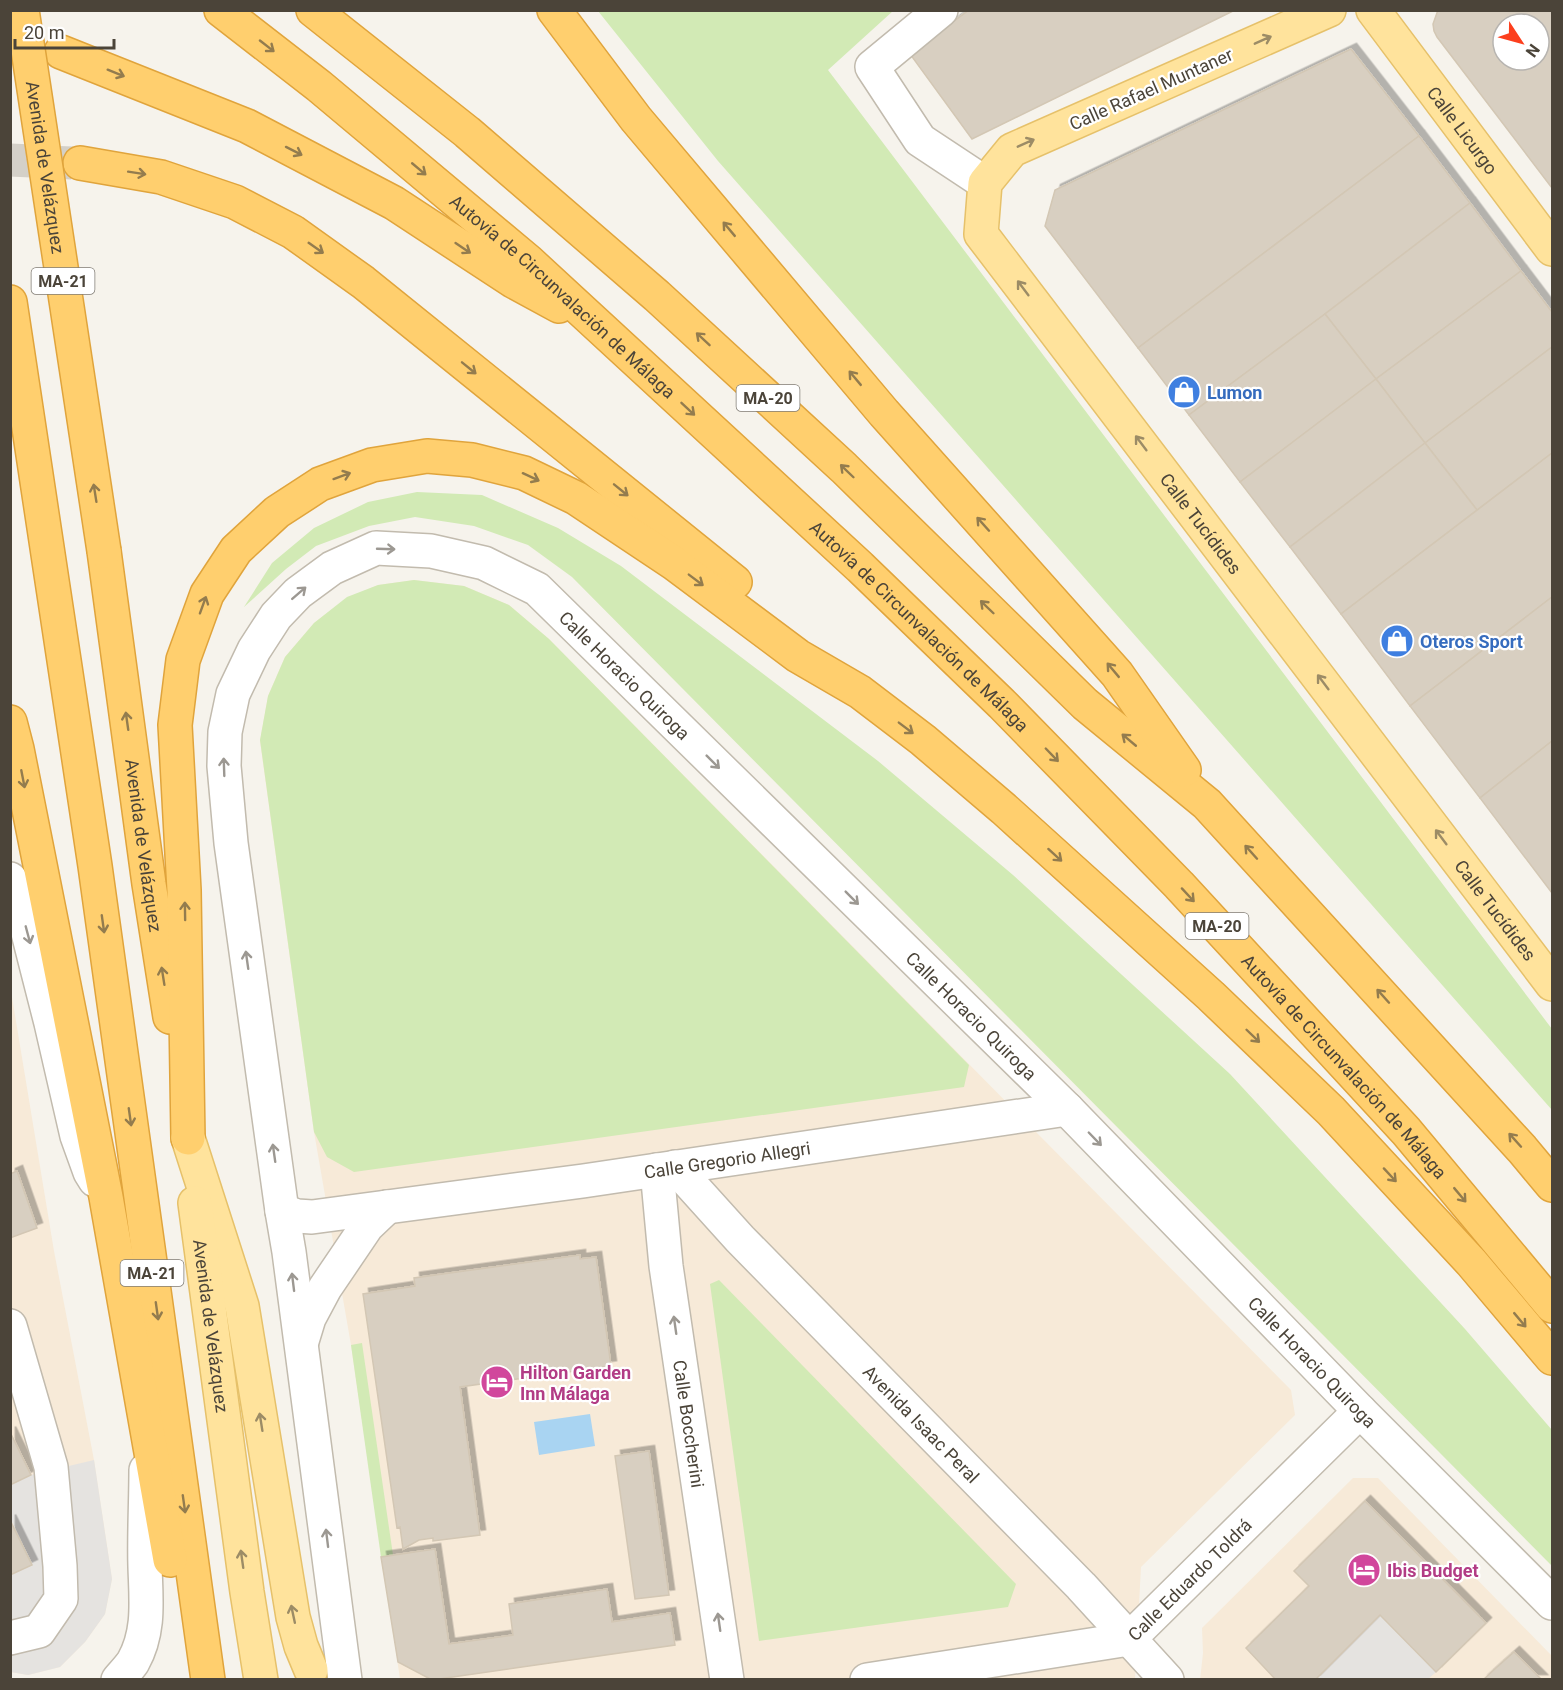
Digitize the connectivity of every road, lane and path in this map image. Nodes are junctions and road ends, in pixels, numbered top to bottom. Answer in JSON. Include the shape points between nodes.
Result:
{"nodes":[{"id":1,"x":22,"y":10,"type":"edge"},
{"id":2,"x":221,"y":10,"type":"edge"},
{"id":3,"x":313,"y":10,"type":"edge"},
{"id":4,"x":554,"y":10,"type":"edge"},
{"id":5,"x":941,"y":10,"type":"edge"},
{"id":6,"x":1329,"y":10,"type":"edge"},
{"id":7,"x":1373,"y":10,"type":"edge"},
{"id":8,"x":61,"y":52,"type":"dead end"},
{"id":9,"x":80,"y":163,"type":"tunnel mouth"},
{"id":10,"x":985,"y":183,"type":"junction"},
{"id":11,"x":1552,"y":249,"type":"edge"},
{"id":12,"x":10,"y":302,"type":"edge"},
{"id":13,"x":598,"y":327,"type":"junction"},
{"id":14,"x":860,"y":692,"type":"junction"},
{"id":15,"x":10,"y":722,"type":"edge"},
{"id":16,"x":1207,"y":804,"type":"junction"},
{"id":17,"x":10,"y":879,"type":"edge"},
{"id":18,"x":1552,"y":984,"type":"edge"},
{"id":19,"x":1067,"y":1109,"type":"junction"},
{"id":20,"x":188,"y":1138,"type":"junction"},
{"id":21,"x":666,"y":1169,"type":"junction"},
{"id":22,"x":1552,"y":1185,"type":"edge"},
{"id":23,"x":106,"y":1197,"type":"junction"},
{"id":24,"x":387,"y":1207,"type":"junction"},
{"id":25,"x":282,"y":1211,"type":"junction"},
{"id":26,"x":1552,"y":1306,"type":"edge"},
{"id":27,"x":10,"y":1326,"type":"edge"},
{"id":28,"x":301,"y":1343,"type":"junction"},
{"id":29,"x":1552,"y":1358,"type":"edge"},
{"id":30,"x":1360,"y":1411,"type":"junction"},
{"id":31,"x":146,"y":1426,"type":"junction"},
{"id":32,"x":247,"y":1592,"type":"junction"},
{"id":33,"x":1552,"y":1603,"type":"edge"},
{"id":34,"x":10,"y":1638,"type":"edge"},
{"id":35,"x":1129,"y":1639,"type":"junction"},
{"id":36,"x":316,"y":1675,"type":"edge"},
{"id":37,"x":118,"y":1680,"type":"edge"},
{"id":38,"x":198,"y":1680,"type":"edge"},
{"id":39,"x":208,"y":1680,"type":"edge"},
{"id":40,"x":261,"y":1680,"type":"edge"},
{"id":41,"x":345,"y":1680,"type":"edge"},
{"id":42,"x":727,"y":1680,"type":"edge"},
{"id":43,"x":867,"y":1680,"type":"edge"},
{"id":44,"x":1167,"y":1680,"type":"edge"}],
"edges":[{"from":20,"to":1,"type":"highway","name":"Avenida de Velázquez","number":"MA-21","one_way":true,"bridge":true},
{"from":2,"to":13,"type":"highway","name":"Autovía de Circunvalación de Málaga","number":"MA-20","one_way":true,"via":[[319,86],[519,253]]},
{"from":16,"to":3,"type":"highway","number":"MA-20","one_way":true,"via":[[1085,704],[844,468],[657,296],[467,132]]},
{"from":16,"to":4,"type":"highway","one_way":true,"via":[[1117,674],[884,413],[636,119]]},
{"from":5,"to":10,"type":"street","via":[[872,67],[920,140]]},
{"from":10,"to":6,"type":"main road","name":"Calle Rafael Muntaner","one_way":true,"via":[[1012,150]]},
{"from":7,"to":11,"type":"main road","name":"Calle Licurgo"},
{"from":8,"to":13,"type":"highway","one_way":true,"via":[[247,126],[394,203],[513,281]]},
{"from":9,"to":14,"type":"highway","one_way":true,"via":[[161,177],[235,202],[293,232],[363,282],[812,643]]},
{"from":18,"to":10,"type":"main road","name":"Calle Tucídides","one_way":true,"via":[[981,234]]},
{"from":12,"to":39,"type":"highway","number":"MA-21","one_way":true,"via":[[95,866]]},
{"from":13,"to":26,"type":"highway","name":"Autovía de Circunvalación de Málaga","number":"MA-20","one_way":true,"via":[[860,567],[1002,704],[1179,885],[1406,1131]]},
{"from":20,"to":14,"type":"highway","one_way":true,"via":[[184,890],[175,725],[183,660],[207,594],[236,550],[277,512],[320,484],[372,465],[427,456],[472,460],[524,473],[576,498],[675,564],[798,656]]},
{"from":14,"to":29,"type":"highway","one_way":true,"via":[[1004,809],[1322,1102],[1471,1262]]},
{"from":15,"to":23,"type":"highway","one_way":true},
{"from":22,"to":16,"type":"highway","number":"MA-20","one_way":true},
{"from":17,"to":23,"type":"street","one_way":true,"via":[[27,928],[76,1136],[90,1172]]},
{"from":19,"to":21,"type":"street","name":"Calle Gregorio Allegri"},
{"from":25,"to":19,"type":"street","name":"Calle Horacio Quiroga","one_way":true,"via":[[231,843],[225,732],[233,694],[276,616],[298,593],[332,568],[376,548],[431,551],[484,562],[537,589]]},
{"from":19,"to":30,"type":"street","name":"Calle Horacio Quiroga","one_way":true},
{"from":32,"to":20,"type":"main road","name":"Avenida de Velázquez","one_way":true},
{"from":36,"to":20,"type":"main road","one_way":true,"via":[[301,1646],[293,1617],[242,1306]]},
{"from":21,"to":24,"type":"street","name":"Calle Gregorio Allegri"},
{"from":21,"to":35,"type":"street","name":"Avenida Isaac Peral","via":[[740,1239]]},
{"from":42,"to":21,"type":"street","name":"Calle Boccherini","one_way":true,"via":[[666,1266]]},
{"from":23,"to":31,"type":"highway"},
{"from":24,"to":25,"type":"street","name":"Calle Gregorio Allegri","via":[[312,1217]]},
{"from":24,"to":28,"type":"street","via":[[367,1226],[325,1288]]},
{"from":28,"to":25,"type":"street","one_way":true},
{"from":27,"to":34,"type":"street","via":[[51,1467],[61,1599],[39,1631]]},
{"from":41,"to":28,"type":"street","one_way":true},
{"from":30,"to":33,"type":"street","name":"Calle Horacio Quiroga"},
{"from":30,"to":35,"type":"street","name":"Calle Eduardo Toldrá"},
{"from":31,"to":37,"type":"street","via":[[146,1624],[132,1662]]},
{"from":31,"to":38,"type":"highway","via":[[178,1605]]},
{"from":32,"to":36,"type":"main road","via":[[268,1627]]},
{"from":32,"to":40,"type":"main road","name":"Avenida de Velázquez"},
{"from":35,"to":43,"type":"street","name":"Calle Eduardo Toldrá"},
{"from":35,"to":44,"type":"street","name":"Avenida Isaac Peral"}]}
